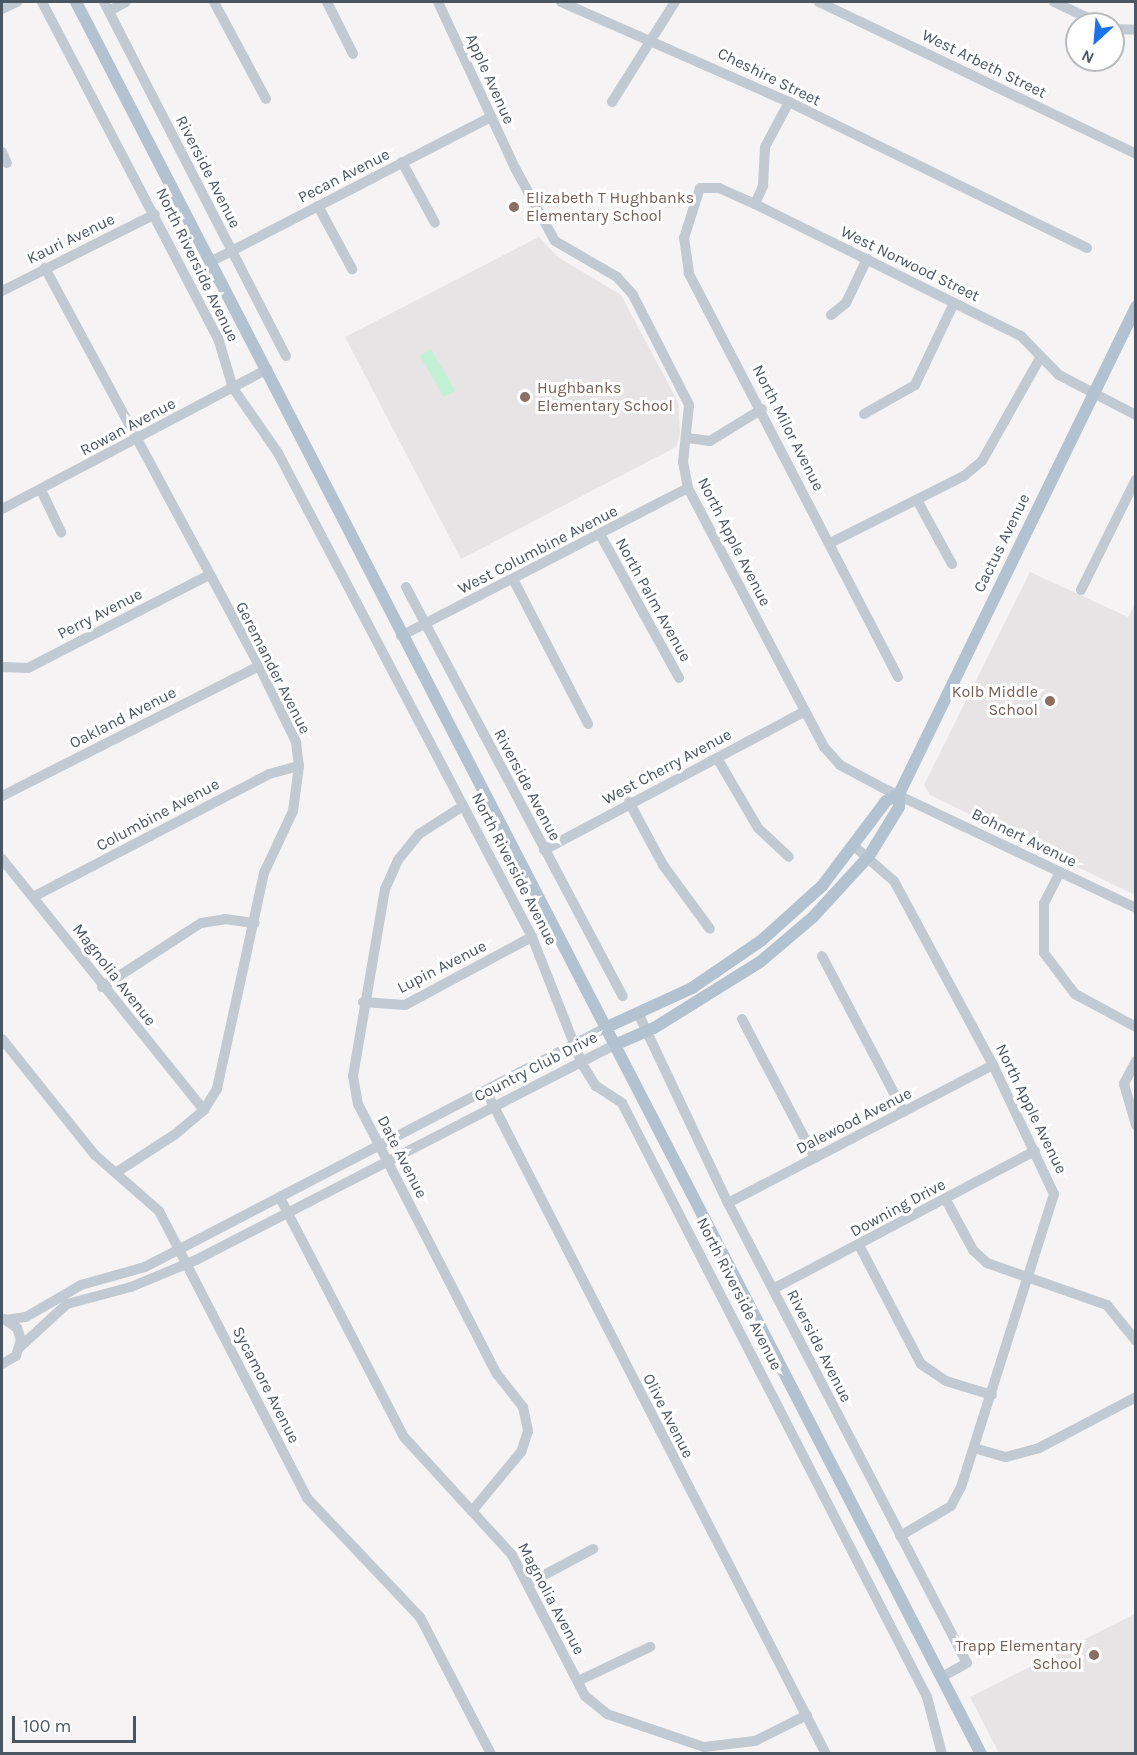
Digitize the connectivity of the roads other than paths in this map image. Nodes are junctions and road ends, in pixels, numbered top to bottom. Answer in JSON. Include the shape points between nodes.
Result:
{"nodes":[{"id":1,"x":17,"y":2,"type":"edge"},
{"id":2,"x":42,"y":2,"type":"edge"},
{"id":3,"x":76,"y":2,"type":"edge"},
{"id":4,"x":126,"y":2,"type":"edge"},
{"id":5,"x":214,"y":2,"type":"edge"},
{"id":6,"x":327,"y":2,"type":"edge"},
{"id":7,"x":438,"y":2,"type":"edge"},
{"id":8,"x":561,"y":2,"type":"edge"},
{"id":9,"x":675,"y":2,"type":"edge"},
{"id":10,"x":819,"y":2,"type":"edge"},
{"id":11,"x":1054,"y":2,"type":"edge"},
{"id":12,"x":106,"y":6,"type":"edge"},
{"id":13,"x":2,"y":9,"type":"edge"},
{"id":14,"x":1075,"y":12,"type":"edge"},
{"id":15,"x":649,"y":37,"type":"junction"},
{"id":16,"x":353,"y":54,"type":"dead end"},
{"id":17,"x":266,"y":99,"type":"dead end"},
{"id":18,"x":612,"y":102,"type":"dead end"},
{"id":19,"x":789,"y":102,"type":"junction"},
{"id":20,"x":491,"y":117,"type":"junction"},
{"id":21,"x":2,"y":152,"type":"edge"},
{"id":22,"x":1136,"y":154,"type":"edge"},
{"id":23,"x":402,"y":162,"type":"junction"},
{"id":24,"x":7,"y":163,"type":"dead end"},
{"id":25,"x":515,"y":168,"type":"joint"},
{"id":26,"x":700,"y":188,"type":"joint"},
{"id":27,"x":755,"y":204,"type":"junction"},
{"id":28,"x":318,"y":206,"type":"junction"},
{"id":29,"x":155,"y":214,"type":"junction"},
{"id":30,"x":435,"y":223,"type":"dead end"},
{"id":31,"x":1087,"y":248,"type":"dead end"},
{"id":32,"x":232,"y":251,"type":"junction"},
{"id":33,"x":867,"y":259,"type":"junction"},
{"id":34,"x":210,"y":262,"type":"junction"},
{"id":35,"x":45,"y":268,"type":"junction"},
{"id":36,"x":352,"y":269,"type":"dead end"},
{"id":37,"x":2,"y":291,"type":"edge"},
{"id":38,"x":954,"y":303,"type":"junction"},
{"id":39,"x":1136,"y":307,"type":"edge"},
{"id":40,"x":831,"y":315,"type":"dead end"},
{"id":41,"x":286,"y":356,"type":"dead end"},
{"id":42,"x":1039,"y":360,"type":"junction"},
{"id":43,"x":267,"y":369,"type":"junction"},
{"id":44,"x":233,"y":388,"type":"junction"},
{"id":45,"x":1093,"y":394,"type":"junction"},
{"id":46,"x":762,"y":409,"type":"junction"},
{"id":47,"x":864,"y":414,"type":"dead end"},
{"id":48,"x":1136,"y":415,"type":"edge"},
{"id":49,"x":688,"y":438,"type":"junction"},
{"id":50,"x":133,"y":440,"type":"junction"},
{"id":51,"x":1136,"y":479,"type":"edge"},
{"id":52,"x":688,"y":488,"type":"junction"},
{"id":53,"x":41,"y":490,"type":"junction"},
{"id":54,"x":918,"y":500,"type":"junction"},
{"id":55,"x":2,"y":510,"type":"edge"},
{"id":56,"x":61,"y":532,"type":"dead end"},
{"id":57,"x":601,"y":536,"type":"junction"},
{"id":58,"x":830,"y":543,"type":"junction"},
{"id":59,"x":952,"y":564,"type":"dead end"},
{"id":60,"x":209,"y":575,"type":"junction"},
{"id":61,"x":513,"y":581,"type":"junction"},
{"id":62,"x":406,"y":587,"type":"dead end"},
{"id":63,"x":1081,"y":590,"type":"dead end"},
{"id":64,"x":426,"y":624,"type":"junction"},
{"id":65,"x":401,"y":636,"type":"junction"},
{"id":66,"x":259,"y":666,"type":"junction"},
{"id":67,"x":2,"y":667,"type":"edge"},
{"id":68,"x":897,"y":677,"type":"dead end"},
{"id":69,"x":679,"y":678,"type":"dead end"},
{"id":70,"x":805,"y":711,"type":"junction"},
{"id":71,"x":588,"y":724,"type":"dead end"},
{"id":72,"x":717,"y":758,"type":"junction"},
{"id":73,"x":299,"y":766,"type":"junction"},
{"id":74,"x":899,"y":794,"type":"junction"},
{"id":75,"x":2,"y":796,"type":"edge"},
{"id":76,"x":629,"y":802,"type":"junction"},
{"id":77,"x":463,"y":806,"type":"junction"},
{"id":78,"x":855,"y":847,"type":"junction"},
{"id":79,"x":544,"y":850,"type":"junction"},
{"id":80,"x":869,"y":856,"type":"junction"},
{"id":81,"x":789,"y":857,"type":"dead end"},
{"id":82,"x":2,"y":859,"type":"edge"},
{"id":83,"x":1060,"y":872,"type":"junction"},
{"id":84,"x":33,"y":897,"type":"junction"},
{"id":85,"x":1136,"y":908,"type":"edge"},
{"id":86,"x":255,"y":923,"type":"junction"},
{"id":87,"x":710,"y":929,"type":"dead end"},
{"id":88,"x":532,"y":937,"type":"junction"},
{"id":89,"x":822,"y":956,"type":"dead end"},
{"id":90,"x":102,"y":987,"type":"junction"},
{"id":91,"x":623,"y":996,"type":"dead end"},
{"id":92,"x":363,"y":1002,"type":"junction"},
{"id":93,"x":644,"y":1013,"type":"junction"},
{"id":94,"x":742,"y":1019,"type":"dead end"},
{"id":95,"x":607,"y":1027,"type":"junction"},
{"id":96,"x":1136,"y":1027,"type":"edge"},
{"id":97,"x":647,"y":1032,"type":"junction"},
{"id":98,"x":2,"y":1039,"type":"edge"},
{"id":99,"x":573,"y":1044,"type":"junction"},
{"id":100,"x":617,"y":1044,"type":"junction"},
{"id":101,"x":1136,"y":1060,"type":"edge"},
{"id":102,"x":582,"y":1064,"type":"junction"},
{"id":103,"x":993,"y":1065,"type":"junction"},
{"id":104,"x":486,"y":1091,"type":"junction"},
{"id":105,"x":495,"y":1107,"type":"junction"},
{"id":106,"x":204,"y":1110,"type":"junction"},
{"id":107,"x":904,"y":1112,"type":"junction"},
{"id":108,"x":1136,"y":1125,"type":"edge"},
{"id":109,"x":380,"y":1146,"type":"junction"},
{"id":110,"x":1035,"y":1151,"type":"junction"},
{"id":111,"x":815,"y":1158,"type":"junction"},
{"id":112,"x":389,"y":1163,"type":"junction"},
{"id":113,"x":117,"y":1172,"type":"junction"},
{"id":114,"x":280,"y":1198,"type":"junction"},
{"id":115,"x":946,"y":1200,"type":"junction"},
{"id":116,"x":728,"y":1203,"type":"junction"},
{"id":117,"x":288,"y":1213,"type":"junction"},
{"id":118,"x":859,"y":1245,"type":"junction"},
{"id":119,"x":180,"y":1248,"type":"junction"},
{"id":120,"x":187,"y":1262,"type":"junction"},
{"id":121,"x":1028,"y":1279,"type":"junction"},
{"id":122,"x":773,"y":1289,"type":"junction"},
{"id":123,"x":4,"y":1319,"type":"edge"},
{"id":124,"x":1136,"y":1341,"type":"edge"},
{"id":125,"x":20,"y":1347,"type":"junction"},
{"id":126,"x":2,"y":1364,"type":"edge"},
{"id":127,"x":992,"y":1395,"type":"junction"},
{"id":128,"x":1136,"y":1397,"type":"edge"},
{"id":129,"x":974,"y":1448,"type":"junction"},
{"id":130,"x":472,"y":1511,"type":"junction"},
{"id":131,"x":900,"y":1536,"type":"junction"},
{"id":132,"x":593,"y":1550,"type":"dead end"},
{"id":133,"x":527,"y":1584,"type":"junction"},
{"id":134,"x":650,"y":1647,"type":"dead end"},
{"id":135,"x":942,"y":1677,"type":"junction"},
{"id":136,"x":578,"y":1681,"type":"junction"},
{"id":137,"x":807,"y":1715,"type":"junction"},
{"id":138,"x":978,"y":1753,"type":"edge"},
{"id":139,"x":491,"y":1754,"type":"edge"},
{"id":140,"x":826,"y":1754,"type":"edge"},
{"id":141,"x":942,"y":1754,"type":"edge"}],
"edges":[{"from":1,"to":13,"type":"street"},
{"from":2,"to":29,"type":"street","name":"North Riverside Avenue"},
{"from":3,"to":34,"type":"main road","name":"North Riverside Avenue"},
{"from":4,"to":12,"type":"street"},
{"from":5,"to":17,"type":"street"},
{"from":6,"to":16,"type":"street"},
{"from":7,"to":20,"type":"street","name":"Apple Avenue"},
{"from":8,"to":15,"type":"street","name":"Cheshire Street"},
{"from":9,"to":15,"type":"street"},
{"from":10,"to":22,"type":"street","name":"West Arbeth Street"},
{"from":11,"to":14,"type":"street"},
{"from":12,"to":32,"type":"street","name":"Riverside Avenue"},
{"from":15,"to":18,"type":"street"},
{"from":15,"to":19,"type":"street","name":"Cheshire Street"},
{"from":19,"to":27,"type":"street","via":[[765,147],[763,186]]},
{"from":19,"to":31,"type":"street","name":"Cheshire Street"},
{"from":20,"to":23,"type":"street","name":"Pecan Avenue"},
{"from":20,"to":25,"type":"street","name":"Apple Avenue"},
{"from":21,"to":24,"type":"street"},
{"from":23,"to":28,"type":"street","name":"Pecan Avenue"},
{"from":23,"to":30,"type":"street"},
{"from":25,"to":49,"type":"street","name":"North Apple Avenue","via":[[555,242],[617,277],[633,295],[689,405]]},
{"from":26,"to":27,"type":"street","name":"West Norwood Street","via":[[719,188]]},
{"from":26,"to":46,"type":"street","name":"North Milor Avenue","via":[[684,237],[689,273]]},
{"from":27,"to":33,"type":"street","name":"West Norwood Street"},
{"from":28,"to":32,"type":"street","name":"Pecan Avenue"},
{"from":28,"to":36,"type":"street"},
{"from":29,"to":35,"type":"street","name":"Kauri Avenue"},
{"from":29,"to":44,"type":"street","name":"North Riverside Avenue","via":[[218,338]]},
{"from":32,"to":34,"type":"street","name":"Pecan Avenue"},
{"from":32,"to":41,"type":"street","name":"Riverside Avenue"},
{"from":33,"to":38,"type":"street","name":"West Norwood Street"},
{"from":33,"to":40,"type":"street","via":[[846,303]]},
{"from":34,"to":43,"type":"main road","name":"North Riverside Avenue"},
{"from":35,"to":37,"type":"street","name":"Kauri Avenue"},
{"from":35,"to":50,"type":"street","name":"Geremander Avenue"},
{"from":38,"to":42,"type":"street","name":"West Norwood Street","via":[[1021,336]]},
{"from":38,"to":47,"type":"street","via":[[915,385]]},
{"from":39,"to":45,"type":"main road","name":"Cactus Avenue"},
{"from":42,"to":45,"type":"street","name":"West Norwood Street"},
{"from":42,"to":54,"type":"street","via":[[982,461]]},
{"from":43,"to":44,"type":"street","name":"Rowan Avenue"},
{"from":43,"to":65,"type":"main road","name":"North Riverside Avenue"},
{"from":44,"to":50,"type":"street","name":"Rowan Avenue"},
{"from":44,"to":77,"type":"street","name":"North Riverside Avenue","via":[[278,453]]},
{"from":45,"to":48,"type":"street","name":"West Norwood Street"},
{"from":45,"to":74,"type":"main road","name":"Cactus Avenue"},
{"from":46,"to":49,"type":"street","via":[[710,441]]},
{"from":46,"to":58,"type":"street","name":"North Milor Avenue"},
{"from":49,"to":52,"type":"street","name":"North Apple Avenue","via":[[683,462]]},
{"from":50,"to":53,"type":"street","name":"Rowan Avenue"},
{"from":50,"to":60,"type":"street","name":"Geremander Avenue"},
{"from":51,"to":63,"type":"street"},
{"from":52,"to":57,"type":"street","name":"West Columbine Avenue"},
{"from":52,"to":70,"type":"street","name":"North Apple Avenue"},
{"from":53,"to":55,"type":"street","name":"Rowan Avenue"},
{"from":53,"to":56,"type":"street"},
{"from":54,"to":58,"type":"street"},
{"from":54,"to":59,"type":"street"},
{"from":57,"to":61,"type":"street","name":"West Columbine Avenue"},
{"from":57,"to":69,"type":"street","name":"North Palm Avenue"},
{"from":58,"to":68,"type":"street","name":"North Milor Avenue"},
{"from":60,"to":66,"type":"street","name":"Geremander Avenue"},
{"from":60,"to":67,"type":"street","name":"Perry Avenue","via":[[28,668]]},
{"from":61,"to":64,"type":"street","name":"West Columbine Avenue"},
{"from":61,"to":71,"type":"street"},
{"from":62,"to":64,"type":"street","name":"Riverside Avenue"},
{"from":64,"to":65,"type":"street","name":"West Columbine Avenue"},
{"from":64,"to":79,"type":"street","name":"Riverside Avenue"},
{"from":65,"to":95,"type":"main road","name":"North Riverside Avenue"},
{"from":66,"to":73,"type":"street","name":"Geremander Avenue","via":[[296,742]]},
{"from":66,"to":75,"type":"street","name":"Oakland Avenue"},
{"from":70,"to":72,"type":"street","name":"West Cherry Avenue"},
{"from":70,"to":74,"type":"street","name":"North Apple Avenue","via":[[840,765]]},
{"from":72,"to":76,"type":"street","name":"West Cherry Avenue"},
{"from":72,"to":81,"type":"street","via":[[758,828]]},
{"from":73,"to":84,"type":"street","name":"Columbine Avenue","via":[[269,774]]},
{"from":73,"to":86,"type":"street","name":"Geremander Avenue","via":[[293,811],[264,873]]},
{"from":74,"to":78,"type":"main road","name":"Country Club Drive","via":[[886,801]]},
{"from":74,"to":80,"type":"main road","name":"Country Club Drive","via":[[899,807]]},
{"from":74,"to":83,"type":"street","name":"Bohnert Avenue"},
{"from":76,"to":79,"type":"street","name":"West Cherry Avenue"},
{"from":76,"to":87,"type":"street","via":[[663,866]]},
{"from":77,"to":88,"type":"street","name":"North Riverside Avenue"},
{"from":77,"to":92,"type":"street","name":"Date Avenue","via":[[419,834],[398,860],[385,889]]},
{"from":78,"to":80,"type":"street","name":"North Apple Avenue"},
{"from":78,"to":93,"type":"main road","name":"Country Club Drive","via":[[762,940]]},
{"from":79,"to":91,"type":"street","name":"Riverside Avenue"},
{"from":80,"to":97,"type":"main road","name":"Country Club Drive","via":[[787,941],[731,983]]},
{"from":80,"to":103,"type":"street","name":"North Apple Avenue","via":[[894,881]]},
{"from":82,"to":84,"type":"street","name":"Magnolia Avenue"},
{"from":83,"to":85,"type":"street","name":"Bohnert Avenue"},
{"from":83,"to":96,"type":"street","via":[[1044,903],[1044,953],[1075,994]]},
{"from":84,"to":90,"type":"street","name":"Magnolia Avenue"},
{"from":86,"to":90,"type":"street","via":[[201,923]]},
{"from":86,"to":106,"type":"street","name":"Geremander Avenue","via":[[226,1062]]},
{"from":88,"to":92,"type":"street","name":"Lupin Avenue","via":[[405,1005]]},
{"from":88,"to":99,"type":"street","name":"North Riverside Avenue"},
{"from":89,"to":107,"type":"street"},
{"from":90,"to":106,"type":"street","name":"Magnolia Avenue"},
{"from":92,"to":109,"type":"street","name":"Date Avenue","via":[[353,1076],[358,1104]]},
{"from":93,"to":95,"type":"main road","name":"Country Club Drive"},
{"from":93,"to":97,"type":"street","name":"Riverside Avenue"},
{"from":94,"to":111,"type":"street"},
{"from":95,"to":99,"type":"street","name":"Country Club Drive"},
{"from":95,"to":100,"type":"main road","name":"North Riverside Avenue"},
{"from":97,"to":100,"type":"main road","name":"Country Club Drive"},
{"from":97,"to":116,"type":"street","name":"Riverside Avenue"},
{"from":98,"to":113,"type":"street","name":"Sycamore Avenue","via":[[83,1141]]},
{"from":99,"to":102,"type":"street","name":"North Riverside Avenue"},
{"from":99,"to":104,"type":"street","name":"Country Club Drive"},
{"from":100,"to":102,"type":"street","name":"Country Club Drive"},
{"from":100,"to":135,"type":"main road","name":"North Riverside Avenue"},
{"from":101,"to":108,"type":"street","via":[[1124,1084]]},
{"from":102,"to":105,"type":"street","name":"Country Club Drive"},
{"from":102,"to":141,"type":"street","name":"North Riverside Avenue","via":[[596,1086],[622,1103],[927,1697]]},
{"from":103,"to":107,"type":"street","name":"Dalewood Avenue"},
{"from":103,"to":110,"type":"street","name":"North Apple Avenue"},
{"from":104,"to":105,"type":"street","name":"Olive Avenue"},
{"from":104,"to":109,"type":"street","name":"Country Club Drive"},
{"from":105,"to":112,"type":"street","name":"Country Club Drive"},
{"from":105,"to":137,"type":"street","name":"Olive Avenue"},
{"from":106,"to":113,"type":"street","name":"Geremander Avenue"},
{"from":107,"to":111,"type":"street","name":"Dalewood Avenue"},
{"from":109,"to":112,"type":"street","name":"Date Avenue"},
{"from":109,"to":114,"type":"street","name":"Country Club Drive"},
{"from":110,"to":115,"type":"street","name":"Downing Drive"},
{"from":110,"to":121,"type":"street","name":"North Apple Avenue","via":[[1054,1194]]},
{"from":111,"to":116,"type":"street","name":"Dalewood Avenue"},
{"from":112,"to":117,"type":"street","name":"Country Club Drive"},
{"from":112,"to":130,"type":"street","name":"Date Avenue","via":[[497,1374],[523,1407],[528,1431],[521,1452]]},
{"from":113,"to":119,"type":"street","name":"Sycamore Avenue","via":[[149,1199]]},
{"from":114,"to":117,"type":"street","name":"Magnolia Avenue"},
{"from":114,"to":119,"type":"street","name":"Country Club Drive"},
{"from":115,"to":118,"type":"street","name":"Downing Drive"},
{"from":115,"to":121,"type":"street","via":[[973,1250],[987,1263]]},
{"from":116,"to":122,"type":"street","name":"Riverside Avenue"},
{"from":117,"to":120,"type":"street","name":"Country Club Drive"},
{"from":117,"to":130,"type":"street","name":"Magnolia Avenue","via":[[404,1437],[421,1462]]},
{"from":118,"to":122,"type":"street","name":"Downing Drive"},
{"from":118,"to":127,"type":"street","via":[[921,1364],[945,1381]]},
{"from":119,"to":120,"type":"street","name":"Sycamore Avenue"},
{"from":119,"to":123,"type":"street","name":"Country Club Drive","via":[[129,1274],[68,1291],[26,1317]]},
{"from":120,"to":125,"type":"street","name":"Country Club Drive","via":[[131,1287],[67,1304]]},
{"from":120,"to":139,"type":"street","name":"Sycamore Avenue","via":[[307,1498],[420,1617]]},
{"from":121,"to":124,"type":"street","via":[[1107,1305]]},
{"from":121,"to":127,"type":"street","name":"North Apple Avenue"},
{"from":122,"to":131,"type":"street","name":"Riverside Avenue"},
{"from":123,"to":125,"type":"street","via":[[19,1331]]},
{"from":125,"to":126,"type":"street","name":"Country Club Drive"},
{"from":127,"to":129,"type":"street","name":"North Apple Avenue"},
{"from":128,"to":129,"type":"street","via":[[1039,1448],[1006,1457]]},
{"from":129,"to":131,"type":"street","name":"North Apple Avenue","via":[[951,1506]]},
{"from":130,"to":133,"type":"street","name":"Magnolia Avenue","via":[[497,1534]]},
{"from":131,"to":135,"type":"street","name":"Riverside Avenue","via":[[967,1663]]},
{"from":132,"to":133,"type":"street"},
{"from":133,"to":136,"type":"street","name":"Magnolia Avenue"},
{"from":134,"to":136,"type":"street"},
{"from":135,"to":138,"type":"main road","name":"North Riverside Avenue"},
{"from":136,"to":137,"type":"street","name":"Magnolia Avenue","via":[[585,1696],[607,1714],[704,1747],[755,1741]]},
{"from":137,"to":140,"type":"street","name":"Olive Avenue"}]}
